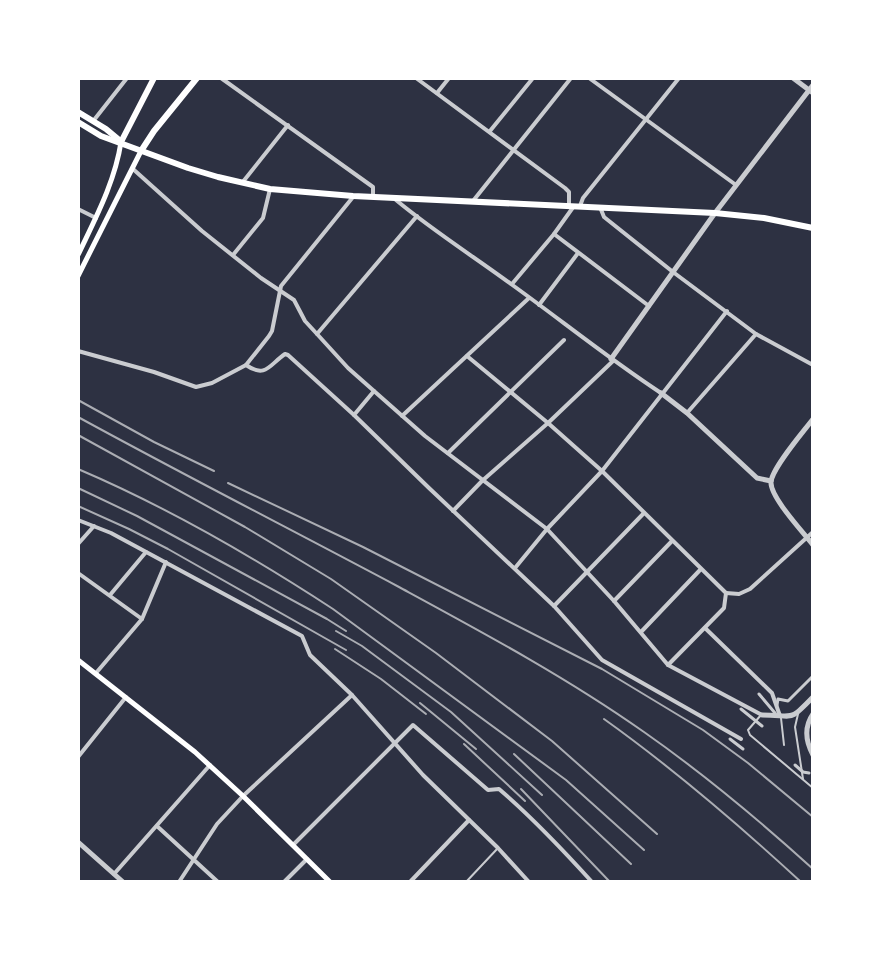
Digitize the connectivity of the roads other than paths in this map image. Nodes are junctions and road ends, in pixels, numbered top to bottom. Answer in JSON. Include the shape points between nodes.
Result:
{"nodes":[{"id":1,"x":127,"y":78,"type":"edge"},
{"id":2,"x":154,"y":78,"type":"edge"},
{"id":3,"x":197,"y":78,"type":"edge"},
{"id":4,"x":221,"y":78,"type":"edge"},
{"id":5,"x":416,"y":78,"type":"edge"},
{"id":6,"x":449,"y":78,"type":"edge"},
{"id":7,"x":533,"y":78,"type":"edge"},
{"id":8,"x":571,"y":78,"type":"edge"},
{"id":9,"x":589,"y":78,"type":"edge"},
{"id":10,"x":679,"y":78,"type":"edge"},
{"id":11,"x":793,"y":78,"type":"edge"},
{"id":12,"x":812,"y":90,"type":"edge"},
{"id":13,"x":437,"y":93,"type":"junction"},
{"id":14,"x":78,"y":112,"type":"edge"},
{"id":15,"x":647,"y":119,"type":"junction"},
{"id":16,"x":93,"y":121,"type":"junction"},
{"id":17,"x":78,"y":122,"type":"edge"},
{"id":18,"x":288,"y":125,"type":"junction"},
{"id":19,"x":490,"y":131,"type":"junction"},
{"id":20,"x":121,"y":142,"type":"junction"},
{"id":21,"x":515,"y":149,"type":"junction"},
{"id":22,"x":141,"y":151,"type":"junction"},
{"id":23,"x":132,"y":169,"type":"junction"},
{"id":24,"x":242,"y":183,"type":"junction"},
{"id":25,"x":736,"y":185,"type":"junction"},
{"id":26,"x":270,"y":189,"type":"junction"},
{"id":27,"x":353,"y":196,"type":"junction"},
{"id":28,"x":373,"y":197,"type":"junction"},
{"id":29,"x":394,"y":198,"type":"junction"},
{"id":30,"x":473,"y":202,"type":"junction"},
{"id":31,"x":574,"y":206,"type":"junction"},
{"id":32,"x":600,"y":207,"type":"junction"},
{"id":33,"x":78,"y":209,"type":"edge"},
{"id":34,"x":715,"y":213,"type":"junction"},
{"id":35,"x":417,"y":216,"type":"junction"},
{"id":36,"x":96,"y":218,"type":"junction"},
{"id":37,"x":813,"y":228,"type":"edge"},
{"id":38,"x":554,"y":234,"type":"junction"},
{"id":39,"x":578,"y":253,"type":"junction"},
{"id":40,"x":78,"y":255,"type":"edge"},
{"id":41,"x":233,"y":255,"type":"junction"},
{"id":42,"x":673,"y":272,"type":"junction"},
{"id":43,"x":78,"y":276,"type":"edge"},
{"id":44,"x":512,"y":284,"type":"junction"},
{"id":45,"x":281,"y":291,"type":"junction"},
{"id":46,"x":529,"y":298,"type":"junction"},
{"id":47,"x":539,"y":305,"type":"junction"},
{"id":48,"x":649,"y":306,"type":"junction"},
{"id":49,"x":727,"y":311,"type":"junction"},
{"id":50,"x":317,"y":334,"type":"junction"},
{"id":51,"x":756,"y":334,"type":"junction"},
{"id":52,"x":564,"y":340,"type":"dead end"},
{"id":53,"x":78,"y":351,"type":"edge"},
{"id":54,"x":467,"y":356,"type":"junction"},
{"id":55,"x":612,"y":360,"type":"junction"},
{"id":56,"x":246,"y":365,"type":"junction"},
{"id":57,"x":813,"y":365,"type":"edge"},
{"id":58,"x":374,"y":391,"type":"junction"},
{"id":59,"x":510,"y":392,"type":"junction"},
{"id":60,"x":661,"y":393,"type":"junction"},
{"id":61,"x":687,"y":413,"type":"junction"},
{"id":62,"x":354,"y":415,"type":"junction"},
{"id":63,"x":402,"y":416,"type":"junction"},
{"id":64,"x":813,"y":419,"type":"edge"},
{"id":65,"x":548,"y":423,"type":"junction"},
{"id":66,"x":448,"y":453,"type":"junction"},
{"id":67,"x":602,"y":471,"type":"junction"},
{"id":68,"x":482,"y":481,"type":"junction"},
{"id":69,"x":771,"y":481,"type":"junction"},
{"id":70,"x":453,"y":511,"type":"junction"},
{"id":71,"x":644,"y":513,"type":"junction"},
{"id":72,"x":78,"y":520,"type":"edge"},
{"id":73,"x":94,"y":526,"type":"junction"},
{"id":74,"x":547,"y":529,"type":"junction"},
{"id":75,"x":813,"y":532,"type":"edge"},
{"id":76,"x":807,"y":538,"type":"junction"},
{"id":77,"x":672,"y":541,"type":"junction"},
{"id":78,"x":78,"y":544,"type":"edge"},
{"id":79,"x":813,"y":545,"type":"edge"},
{"id":80,"x":146,"y":552,"type":"junction"},
{"id":81,"x":166,"y":562,"type":"junction"},
{"id":82,"x":515,"y":568,"type":"junction"},
{"id":83,"x":701,"y":570,"type":"junction"},
{"id":84,"x":78,"y":573,"type":"edge"},
{"id":85,"x":587,"y":573,"type":"junction"},
{"id":86,"x":726,"y":593,"type":"junction"},
{"id":87,"x":110,"y":595,"type":"junction"},
{"id":88,"x":614,"y":601,"type":"junction"},
{"id":89,"x":554,"y":606,"type":"junction"},
{"id":90,"x":142,"y":619,"type":"junction"},
{"id":91,"x":705,"y":628,"type":"junction"},
{"id":92,"x":641,"y":632,"type":"junction"},
{"id":93,"x":78,"y":660,"type":"edge"},
{"id":94,"x":668,"y":665,"type":"junction"},
{"id":95,"x":96,"y":673,"type":"junction"},
{"id":96,"x":813,"y":676,"type":"edge"},
{"id":97,"x":759,"y":694,"type":"dead end"},
{"id":98,"x":352,"y":695,"type":"junction"},
{"id":99,"x":126,"y":697,"type":"junction"},
{"id":100,"x":813,"y":697,"type":"edge"},
{"id":101,"x":741,"y":709,"type":"dead end"},
{"id":102,"x":798,"y":712,"type":"junction"},
{"id":103,"x":813,"y":714,"type":"edge"},
{"id":104,"x":762,"y":715,"type":"junction"},
{"id":105,"x":776,"y":716,"type":"junction"},
{"id":106,"x":762,"y":726,"type":"dead end"},
{"id":107,"x":730,"y":739,"type":"dead end"},
{"id":108,"x":741,"y":739,"type":"dead end"},
{"id":109,"x":393,"y":743,"type":"junction"},
{"id":110,"x":784,"y":745,"type":"dead end"},
{"id":111,"x":743,"y":749,"type":"dead end"},
{"id":112,"x":813,"y":755,"type":"edge"},
{"id":113,"x":78,"y":757,"type":"edge"},
{"id":114,"x":210,"y":765,"type":"junction"},
{"id":115,"x":795,"y":765,"type":"dead end"},
{"id":116,"x":806,"y":773,"type":"dead end"},
{"id":117,"x":803,"y":780,"type":"junction"},
{"id":118,"x":813,"y":788,"type":"edge"},
{"id":119,"x":243,"y":796,"type":"junction"},
{"id":120,"x":469,"y":820,"type":"junction"},
{"id":121,"x":157,"y":826,"type":"junction"},
{"id":122,"x":78,"y":842,"type":"edge"},
{"id":123,"x":293,"y":845,"type":"junction"},
{"id":124,"x":498,"y":848,"type":"junction"},
{"id":125,"x":194,"y":859,"type":"junction"},
{"id":126,"x":307,"y":859,"type":"junction"},
{"id":127,"x":114,"y":874,"type":"junction"},
{"id":128,"x":414,"y":881,"type":"edge"},
{"id":129,"x":123,"y":882,"type":"edge"},
{"id":130,"x":179,"y":882,"type":"edge"},
{"id":131,"x":218,"y":882,"type":"edge"},
{"id":132,"x":284,"y":882,"type":"edge"},
{"id":133,"x":330,"y":882,"type":"edge"},
{"id":134,"x":466,"y":882,"type":"edge"},
{"id":135,"x":529,"y":882,"type":"edge"},
{"id":136,"x":592,"y":882,"type":"edge"}],
"edges":[{"from":1,"to":16,"type":"street"},
{"from":2,"to":20,"type":"main road"},
{"from":3,"to":22,"type":"main road"},
{"from":4,"to":18,"type":"street"},
{"from":5,"to":13,"type":"street"},
{"from":6,"to":13,"type":"street"},
{"from":7,"to":19,"type":"street"},
{"from":8,"to":21,"type":"street"},
{"from":9,"to":15,"type":"street"},
{"from":10,"to":15,"type":"street"},
{"from":11,"to":12,"type":"street"},
{"from":12,"to":25,"type":"street"},
{"from":13,"to":19,"type":"street"},
{"from":14,"to":16,"type":"main road"},
{"from":15,"to":25,"type":"street"},
{"from":15,"to":31,"type":"street"},
{"from":16,"to":20,"type":"main road"},
{"from":17,"to":20,"type":"main road"},
{"from":18,"to":24,"type":"street"},
{"from":18,"to":28,"type":"street","via":[[373,187]]},
{"from":19,"to":21,"type":"street"},
{"from":20,"to":22,"type":"main road"},
{"from":20,"to":36,"type":"main road"},
{"from":21,"to":30,"type":"street"},
{"from":21,"to":31,"type":"street","via":[[565,188]]},
{"from":22,"to":23,"type":"main road"},
{"from":22,"to":24,"type":"main road"},
{"from":23,"to":41,"type":"street"},
{"from":23,"to":43,"type":"main road"},
{"from":24,"to":26,"type":"main road"},
{"from":25,"to":34,"type":"street"},
{"from":26,"to":27,"type":"main road"},
{"from":26,"to":41,"type":"street","via":[[263,218]]},
{"from":27,"to":28,"type":"main road"},
{"from":27,"to":45,"type":"street"},
{"from":28,"to":29,"type":"main road"},
{"from":29,"to":30,"type":"main road"},
{"from":29,"to":35,"type":"street"},
{"from":30,"to":31,"type":"main road"},
{"from":31,"to":32,"type":"main road"},
{"from":31,"to":38,"type":"street"},
{"from":32,"to":34,"type":"main road"},
{"from":32,"to":42,"type":"street","via":[[604,217]]},
{"from":33,"to":36,"type":"street"},
{"from":34,"to":37,"type":"main road"},
{"from":34,"to":42,"type":"street"},
{"from":35,"to":44,"type":"street"},
{"from":35,"to":50,"type":"street"},
{"from":36,"to":40,"type":"main road"},
{"from":38,"to":39,"type":"street"},
{"from":38,"to":44,"type":"street"},
{"from":39,"to":47,"type":"street"},
{"from":39,"to":48,"type":"street"},
{"from":41,"to":45,"type":"street"},
{"from":42,"to":48,"type":"street"},
{"from":42,"to":49,"type":"street"},
{"from":44,"to":46,"type":"street"},
{"from":45,"to":50,"type":"street","via":[[294,300]]},
{"from":45,"to":56,"type":"street","via":[[272,331]]},
{"from":46,"to":47,"type":"street"},
{"from":46,"to":54,"type":"street"},
{"from":47,"to":55,"type":"street"},
{"from":48,"to":55,"type":"street"},
{"from":49,"to":51,"type":"street"},
{"from":49,"to":60,"type":"street"},
{"from":50,"to":58,"type":"street"},
{"from":51,"to":57,"type":"street"},
{"from":51,"to":61,"type":"street"},
{"from":52,"to":59,"type":"street"},
{"from":53,"to":56,"type":"street","via":[[196,387]]},
{"from":54,"to":59,"type":"street"},
{"from":54,"to":63,"type":"street"},
{"from":55,"to":60,"type":"street"},
{"from":55,"to":65,"type":"street"},
{"from":56,"to":62,"type":"street","via":[[261,371],[288,355]]},
{"from":58,"to":62,"type":"street"},
{"from":58,"to":63,"type":"street"},
{"from":59,"to":65,"type":"street"},
{"from":59,"to":66,"type":"street"},
{"from":60,"to":61,"type":"street"},
{"from":60,"to":67,"type":"street"},
{"from":61,"to":69,"type":"street","via":[[757,478]]},
{"from":62,"to":70,"type":"street"},
{"from":63,"to":66,"type":"street"},
{"from":64,"to":69,"type":"street"},
{"from":65,"to":67,"type":"street"},
{"from":65,"to":68,"type":"street"},
{"from":66,"to":68,"type":"street"},
{"from":67,"to":71,"type":"street"},
{"from":67,"to":74,"type":"street"},
{"from":68,"to":70,"type":"street"},
{"from":68,"to":74,"type":"street"},
{"from":69,"to":76,"type":"street","via":[[774,495]]},
{"from":70,"to":82,"type":"street"},
{"from":71,"to":77,"type":"street"},
{"from":71,"to":85,"type":"street"},
{"from":72,"to":73,"type":"street"},
{"from":73,"to":78,"type":"street"},
{"from":73,"to":80,"type":"street"},
{"from":74,"to":82,"type":"street"},
{"from":74,"to":85,"type":"street"},
{"from":75,"to":76,"type":"street"},
{"from":76,"to":79,"type":"street"},
{"from":76,"to":86,"type":"street","via":[[750,589]]},
{"from":77,"to":83,"type":"street"},
{"from":77,"to":88,"type":"street"},
{"from":80,"to":81,"type":"street"},
{"from":80,"to":87,"type":"street"},
{"from":81,"to":90,"type":"street"},
{"from":81,"to":98,"type":"street","via":[[302,636],[310,655]]},
{"from":82,"to":89,"type":"street"},
{"from":83,"to":86,"type":"street"},
{"from":83,"to":92,"type":"street"},
{"from":84,"to":87,"type":"street"},
{"from":85,"to":88,"type":"street"},
{"from":85,"to":89,"type":"street"},
{"from":86,"to":91,"type":"street","via":[[724,608]]},
{"from":87,"to":90,"type":"street"},
{"from":88,"to":92,"type":"street"},
{"from":89,"to":108,"type":"street","via":[[602,660]]},
{"from":90,"to":95,"type":"street"},
{"from":91,"to":94,"type":"street"},
{"from":91,"to":105,"type":"street","via":[[772,693]]},
{"from":92,"to":94,"type":"street"},
{"from":93,"to":95,"type":"main road"},
{"from":94,"to":104,"type":"street"},
{"from":95,"to":99,"type":"main road"},
{"from":96,"to":105,"type":"street","via":[[788,701],[778,699]]},
{"from":97,"to":105,"type":"street"},
{"from":98,"to":109,"type":"street"},
{"from":98,"to":119,"type":"street"},
{"from":99,"to":113,"type":"street"},
{"from":99,"to":114,"type":"main road"},
{"from":100,"to":102,"type":"street"},
{"from":101,"to":106,"type":"street"},
{"from":102,"to":105,"type":"street"},
{"from":102,"to":117,"type":"lane","via":[[795,727]]},
{"from":103,"to":112,"type":"street","via":[[806,729]]},
{"from":104,"to":105,"type":"street"},
{"from":104,"to":117,"type":"lane","via":[[748,730],[750,735]]},
{"from":105,"to":110,"type":"lane"},
{"from":107,"to":111,"type":"street"},
{"from":109,"to":120,"type":"street"},
{"from":109,"to":123,"type":"street"},
{"from":109,"to":136,"type":"street","via":[[413,725],[488,790],[499,789],[513,801]]},
{"from":114,"to":119,"type":"main road"},
{"from":114,"to":121,"type":"street"},
{"from":115,"to":116,"type":"street"},
{"from":117,"to":118,"type":"lane"},
{"from":119,"to":123,"type":"main road"},
{"from":119,"to":125,"type":"street"},
{"from":120,"to":124,"type":"street"},
{"from":120,"to":128,"type":"street"},
{"from":121,"to":125,"type":"street"},
{"from":121,"to":127,"type":"street"},
{"from":122,"to":127,"type":"street"},
{"from":123,"to":126,"type":"main road"},
{"from":124,"to":134,"type":"lane"},
{"from":124,"to":135,"type":"street"},
{"from":125,"to":130,"type":"street"},
{"from":125,"to":131,"type":"street"},
{"from":126,"to":132,"type":"street"},
{"from":126,"to":133,"type":"main road"},
{"from":127,"to":129,"type":"street"}]}
